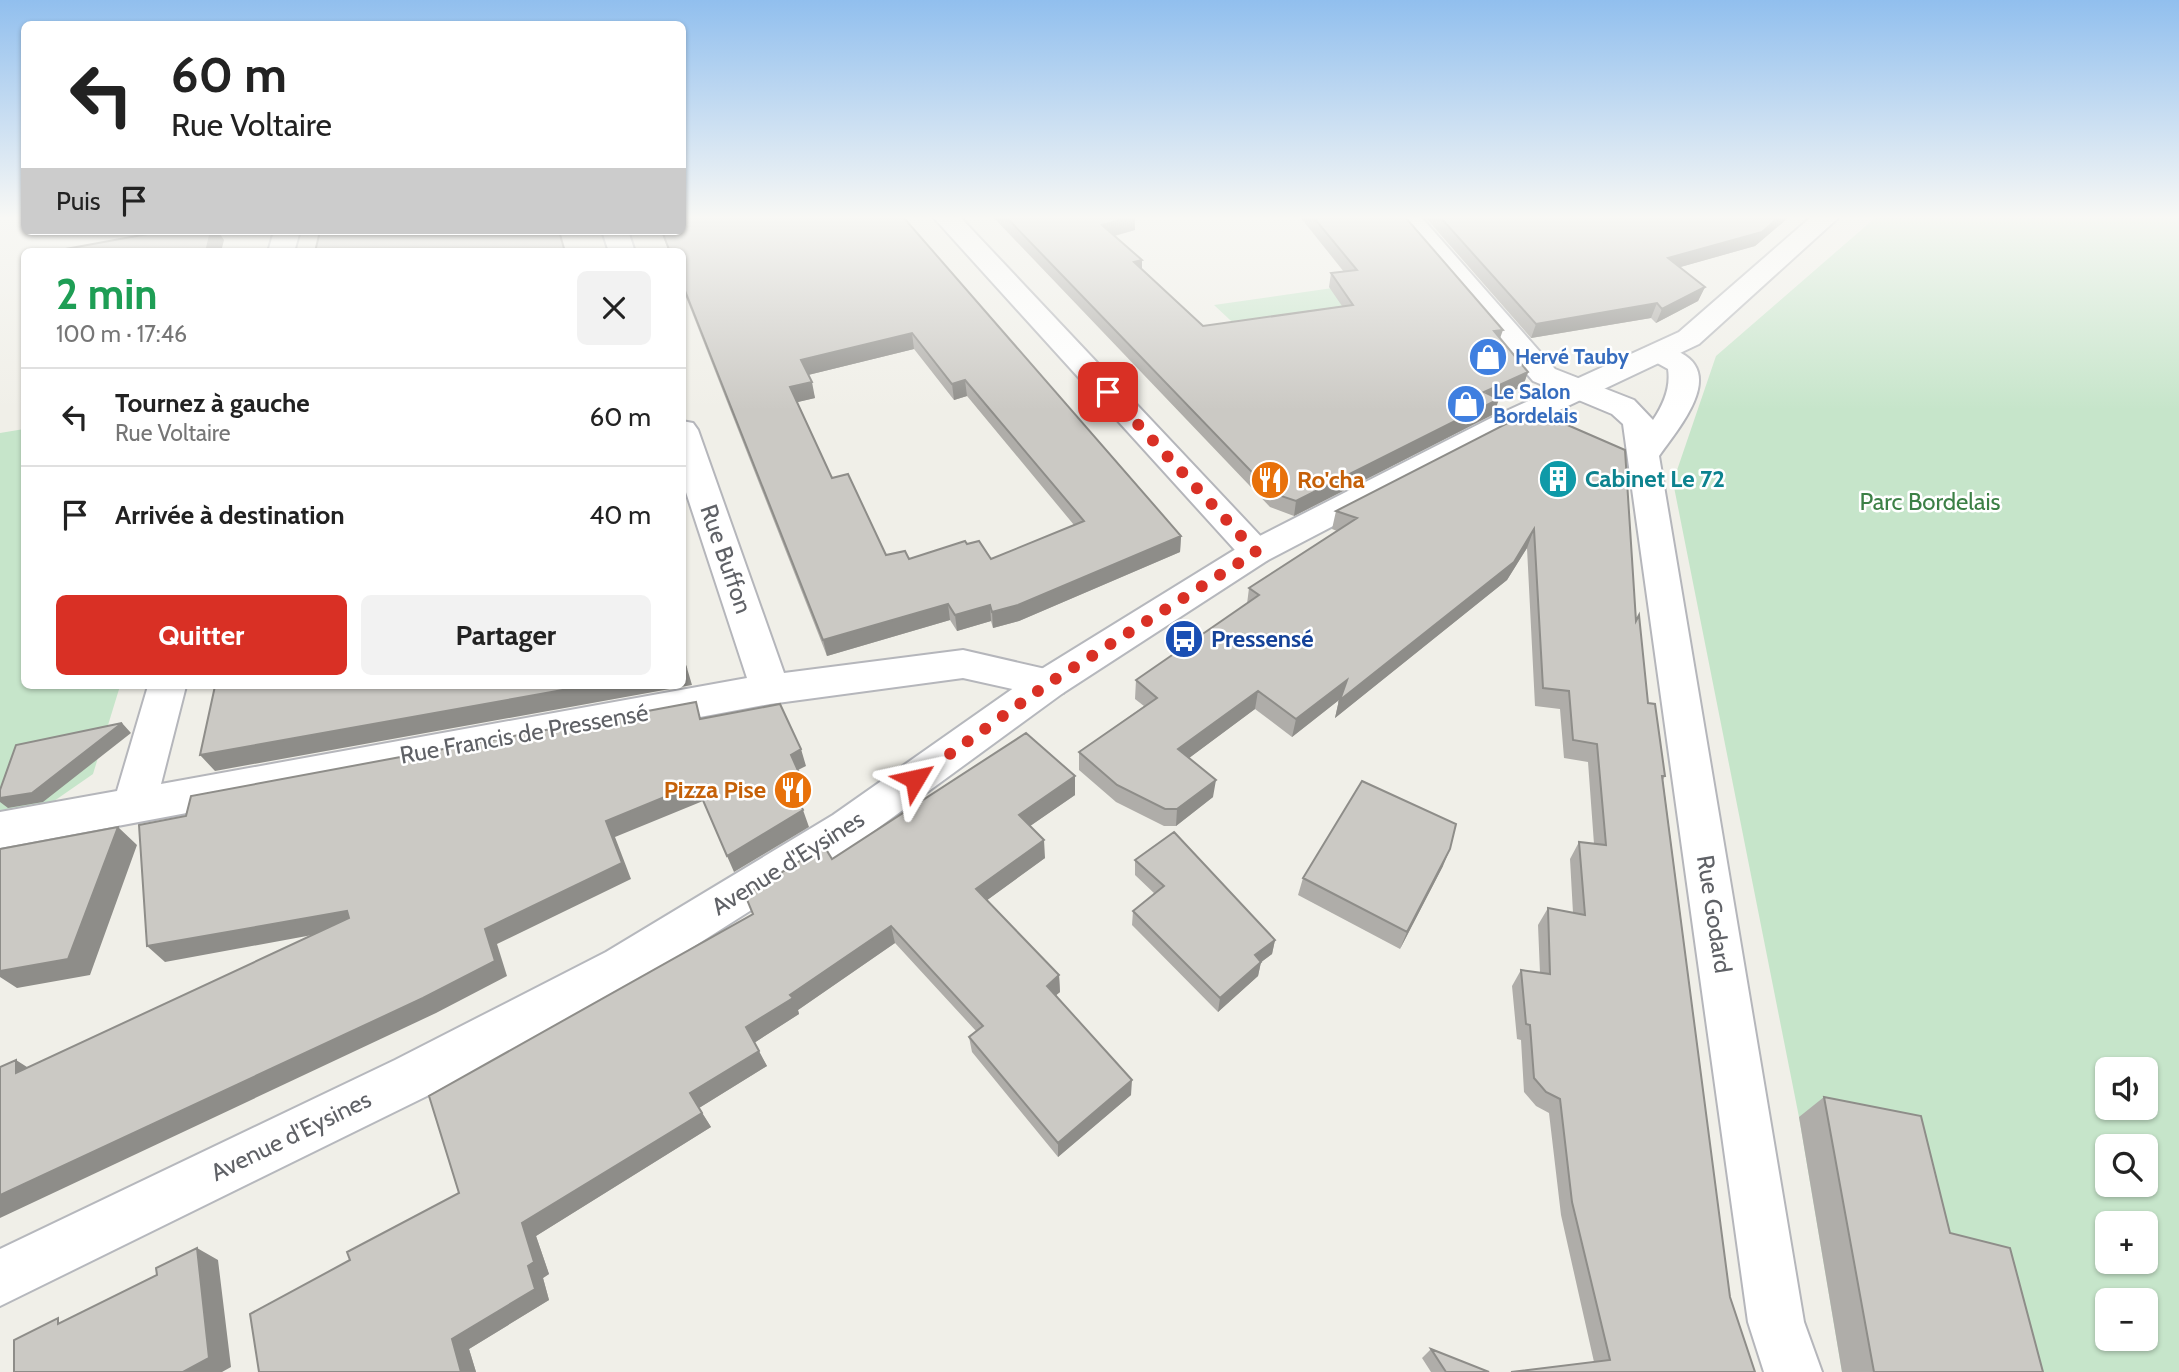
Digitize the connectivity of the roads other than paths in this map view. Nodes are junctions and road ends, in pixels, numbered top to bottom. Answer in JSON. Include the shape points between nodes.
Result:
{"nodes":[{"id":1,"x":1006,"y":282,"type":"edge"},
{"id":2,"x":1463,"y":282,"type":"edge"},
{"id":3,"x":1754,"y":282,"type":"edge"},
{"id":4,"x":1660,"y":353,"type":"junction"},
{"id":5,"x":1578,"y":389,"type":"junction"},
{"id":6,"x":686,"y":442,"type":"edge"},
{"id":7,"x":1645,"y":454,"type":"junction"},
{"id":8,"x":1256,"y":552,"type":"junction"},
{"id":9,"x":1049,"y":683,"type":"junction"},
{"id":10,"x":166,"y":689,"type":"edge"},
{"id":11,"x":770,"y":689,"type":"junction"},
{"id":12,"x":134,"y":805,"type":"junction"},
{"id":13,"x":0,"y":830,"type":"edge"},
{"id":14,"x":0,"y":1279,"type":"edge"},
{"id":15,"x":1793,"y":1372,"type":"edge"}],
"edges":[{"from":1,"to":8,"type":"street"},
{"from":2,"to":5,"type":"street","name":"Rue Godard","via":[[1544,375]]},
{"from":3,"to":4,"type":"street","name":"Avenue d'Eysines","via":[[1689,338]]},
{"from":4,"to":5,"type":"street","name":"Avenue d'Eysines"},
{"from":4,"to":7,"type":"street","via":[[1682,365],[1686,378],[1681,397]]},
{"from":5,"to":7,"type":"street","name":"Rue Godard","via":[[1623,407],[1638,421]]},
{"from":5,"to":8,"type":"street","name":"Avenue d'Eysines"},
{"from":6,"to":11,"type":"street","name":"Rue Buffon"},
{"from":7,"to":15,"type":"street","name":"Rue Godard","via":[[1776,1322]]},
{"from":8,"to":9,"type":"street","name":"Avenue d'Eysines"},
{"from":9,"to":11,"type":"street","name":"Rue Francis de Pressensé","via":[[963,664]]},
{"from":9,"to":14,"type":"street","name":"Avenue d'Eysines","via":[[848,827],[622,967],[413,1077]]},
{"from":10,"to":12,"type":"street"},
{"from":11,"to":12,"type":"street","name":"Rue Francis de Pressensé"},
{"from":12,"to":13,"type":"street","name":"Rue Francis de Pressensé"}]}
